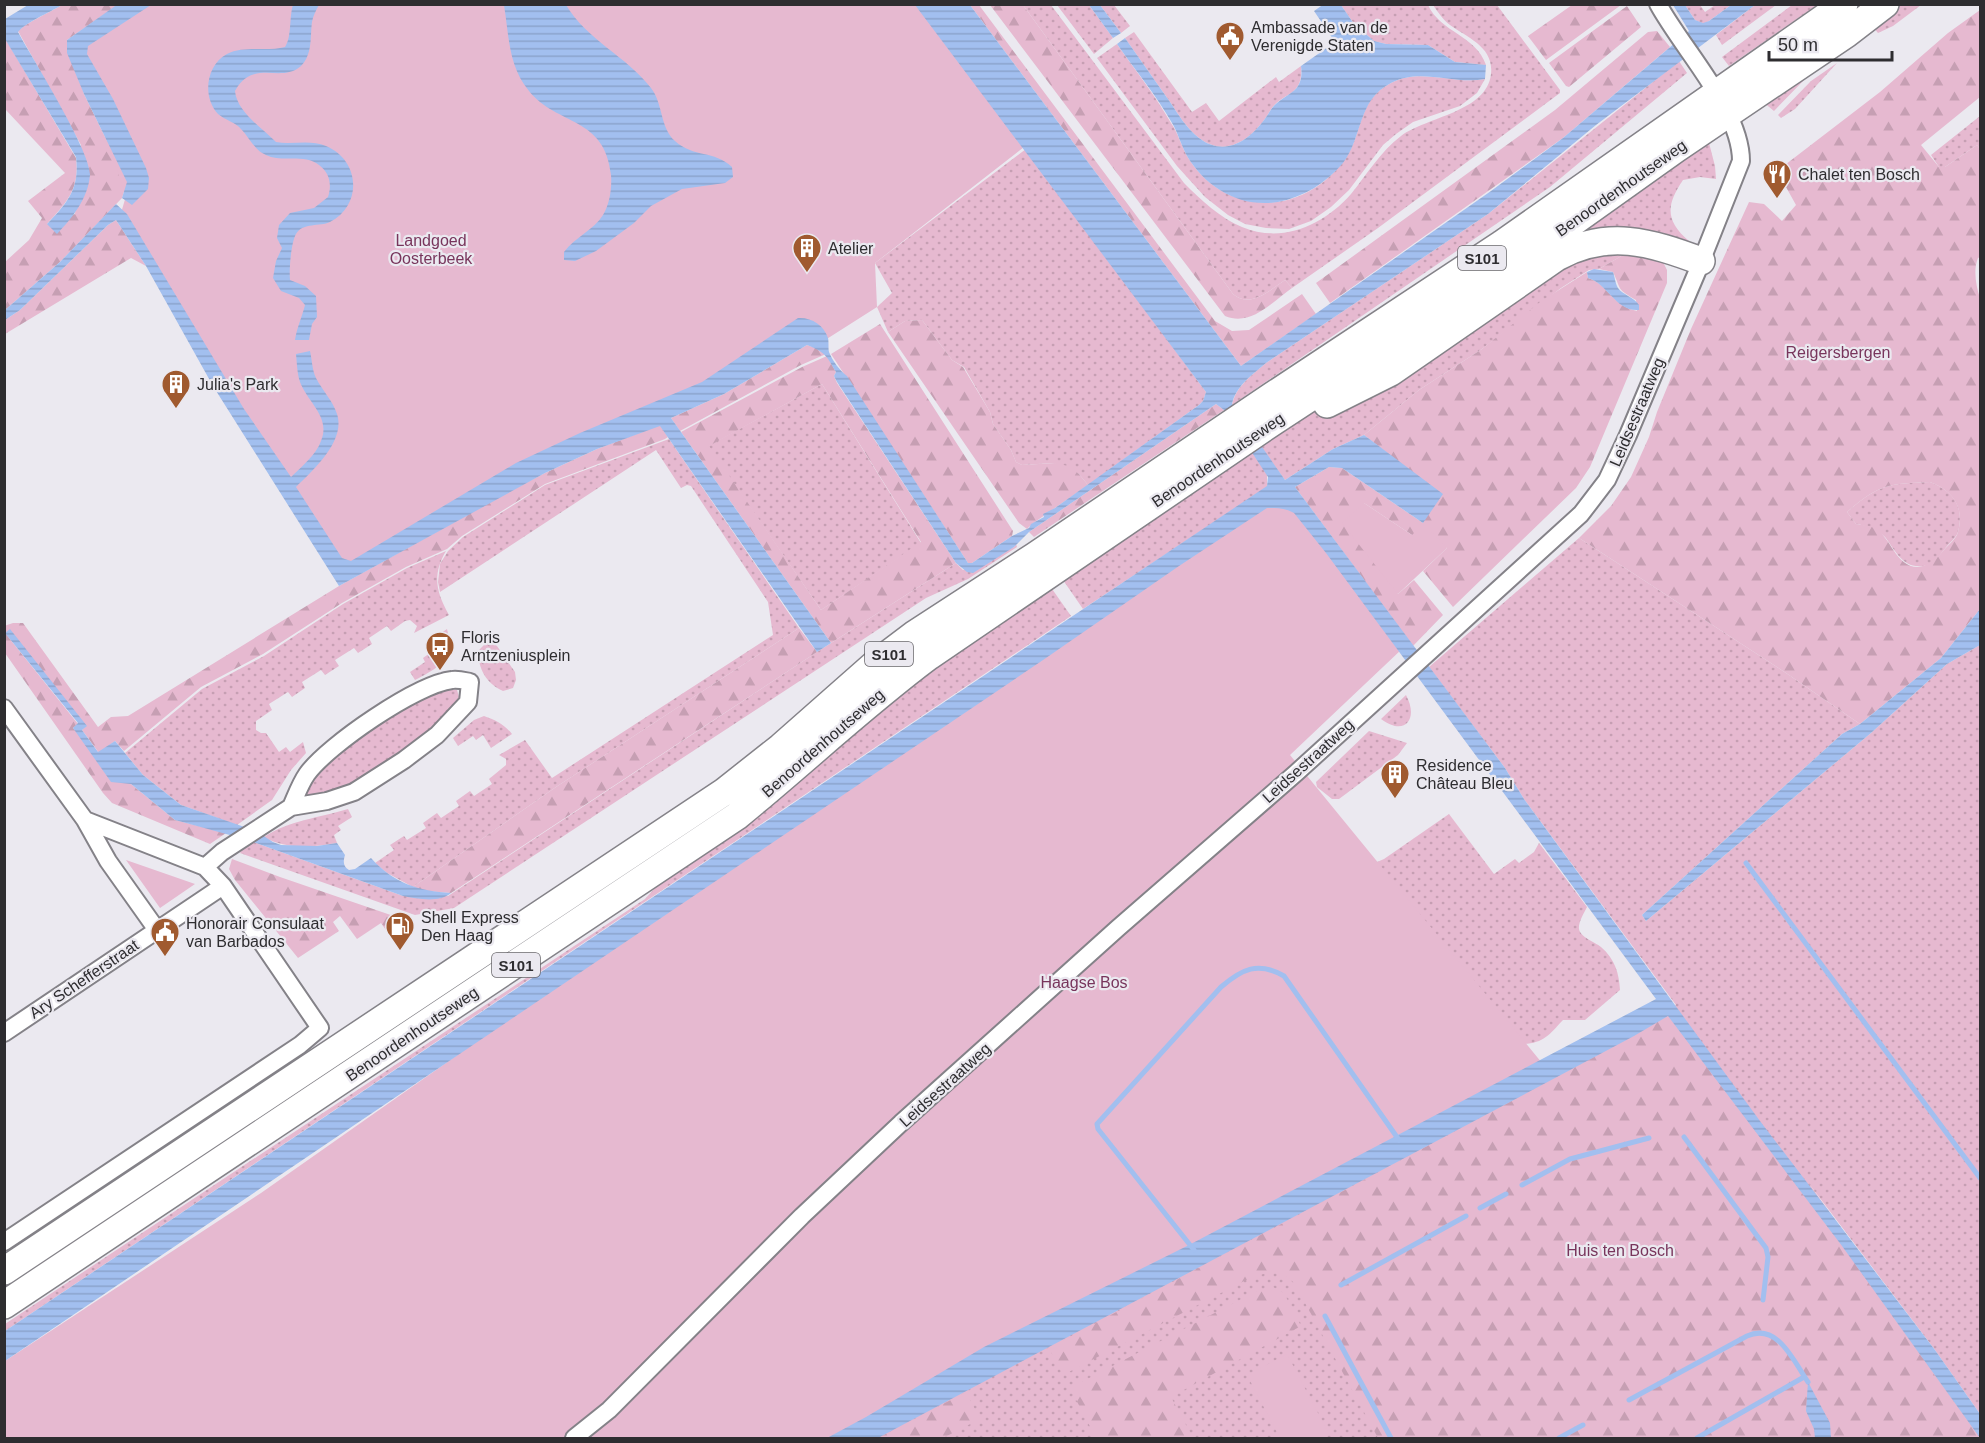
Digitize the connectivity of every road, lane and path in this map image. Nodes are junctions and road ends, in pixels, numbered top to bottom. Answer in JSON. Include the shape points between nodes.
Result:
{"nodes":[{"id":1,"x":1658,"y":4,"type":"edge"},
{"id":2,"x":1844,"y":4,"type":"edge"},
{"id":3,"x":1884,"y":4,"type":"edge"},
{"id":4,"x":1722,"y":104,"type":"junction"},
{"id":5,"x":1701,"y":261,"type":"junction"},
{"id":6,"x":1249,"y":428,"type":"junction"},
{"id":7,"x":4,"y":708,"type":"edge"},
{"id":8,"x":291,"y":807,"type":"junction"},
{"id":9,"x":85,"y":820,"type":"junction"},
{"id":10,"x":206,"y":867,"type":"junction"},
{"id":11,"x":223,"y":886,"type":"junction"},
{"id":12,"x":157,"y":930,"type":"junction"},
{"id":13,"x":4,"y":1033,"type":"edge"},
{"id":14,"x":4,"y":1242,"type":"edge"},
{"id":15,"x":4,"y":1271,"type":"edge"},
{"id":16,"x":4,"y":1305,"type":"edge"},
{"id":17,"x":574,"y":1438,"type":"edge"}],
"edges":[{"from":1,"to":4,"type":"street","name":"Leidsestraatweg"},
{"from":2,"to":4,"type":"main road","number":"S101"},
{"from":3,"to":4,"type":"main road","number":"S101","via":[[1846,34]]},
{"from":4,"to":5,"type":"street","name":"Leidsestraatweg","via":[[1737,132],[1740,161]]},
{"from":4,"to":6,"type":"main road","name":"Benoordenhoutseweg","number":"S101","via":[[1677,148],[1517,262]]},
{"from":5,"to":6,"type":"main road","via":[[1646,243],[1607,240],[1575,247],[1391,372],[1332,402]]},
{"from":5,"to":17,"type":"street","name":"Leidsestraatweg","via":[[1607,480],[1581,514],[901,1123],[802,1216],[609,1410]]},
{"from":6,"to":15,"type":"main road","name":"Benoordenhoutseweg","number":"S101","via":[[1035,556],[915,634],[724,792]]},
{"from":6,"to":16,"type":"main road","name":"Benoordenhoutseweg","number":"S101","via":[[928,656],[737,816]]},
{"from":7,"to":9,"type":"street"},
{"from":8,"to":8,"type":"street","via":[[354,792],[404,760],[437,735],[468,702],[470,682],[441,682],[374,718],[322,757],[307,774]]},
{"from":8,"to":10,"type":"street","via":[[222,852]]},
{"from":9,"to":10,"type":"street"},
{"from":9,"to":12,"type":"street","via":[[108,861]]},
{"from":10,"to":11,"type":"street"},
{"from":11,"to":12,"type":"street","name":"Ary Schefferstraat"},
{"from":11,"to":14,"type":"street","via":[[320,1028]]},
{"from":12,"to":13,"type":"street","name":"Ary Schefferstraat"}]}
